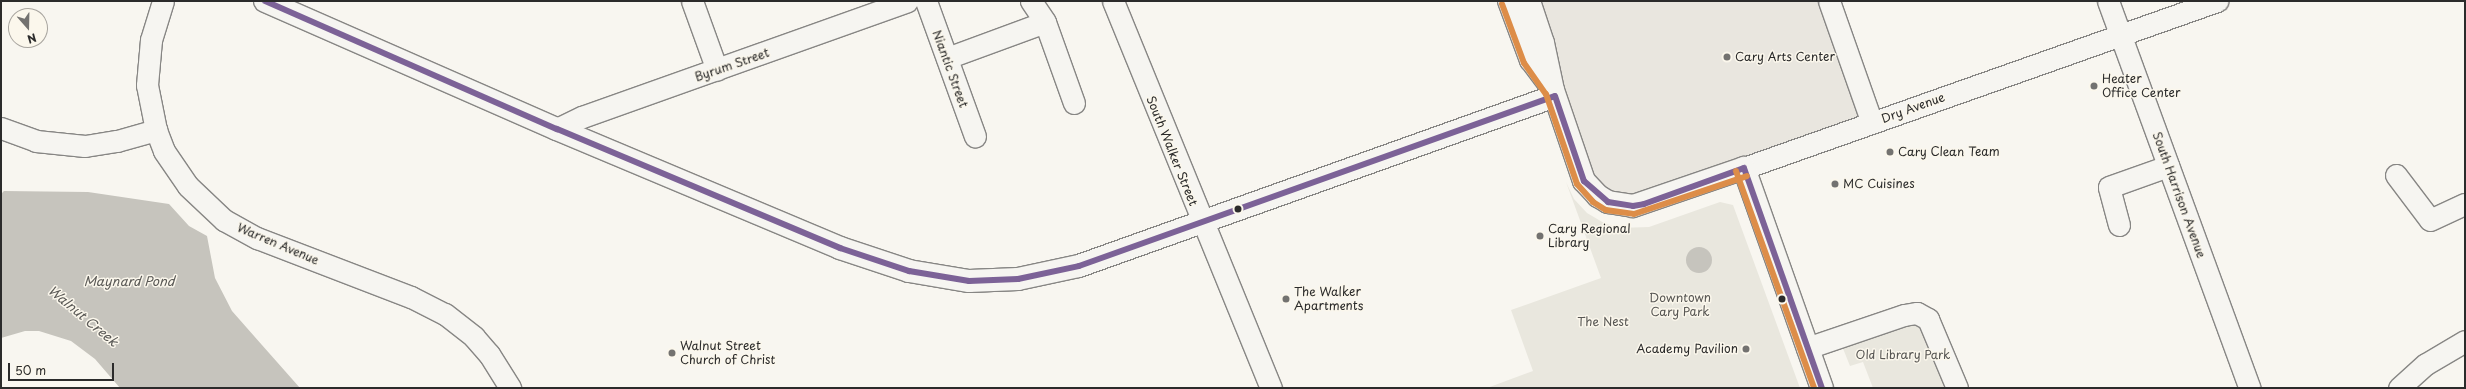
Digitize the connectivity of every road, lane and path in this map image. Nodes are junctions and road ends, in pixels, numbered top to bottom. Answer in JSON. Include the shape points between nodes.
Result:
{"nodes":[{"id":1,"x":163,"y":1,"type":"edge"},
{"id":2,"x":265,"y":1,"type":"edge"},
{"id":3,"x":692,"y":1,"type":"edge"},
{"id":4,"x":907,"y":1,"type":"edge"},
{"id":5,"x":926,"y":1,"type":"edge"},
{"id":6,"x":1031,"y":1,"type":"edge"},
{"id":7,"x":1113,"y":1,"type":"edge"},
{"id":8,"x":1508,"y":1,"type":"edge"},
{"id":9,"x":1529,"y":1,"type":"edge"},
{"id":10,"x":1828,"y":1,"type":"edge"},
{"id":11,"x":2108,"y":1,"type":"edge"},
{"id":12,"x":2217,"y":1,"type":"edge"},
{"id":13,"x":1045,"y":22,"type":"junction"},
{"id":14,"x":2120,"y":35,"type":"junction"},
{"id":15,"x":947,"y":58,"type":"junction"},
{"id":16,"x":717,"y":70,"type":"junction"},
{"id":17,"x":1554,"y":93,"type":"junction"},
{"id":18,"x":1074,"y":103,"type":"dead end"},
{"id":19,"x":1872,"y":123,"type":"junction"},
{"id":20,"x":1,"y":128,"type":"edge"},
{"id":21,"x":557,"y":129,"type":"junction"},
{"id":22,"x":156,"y":130,"type":"junction"},
{"id":23,"x":975,"y":136,"type":"dead end"},
{"id":24,"x":2168,"y":166,"type":"junction"},
{"id":25,"x":1744,"y":168,"type":"junction"},
{"id":26,"x":2396,"y":175,"type":"dead end"},
{"id":27,"x":2465,"y":204,"type":"edge"},
{"id":28,"x":1202,"y":223,"type":"junction"},
{"id":29,"x":2119,"y":225,"type":"dead end"},
{"id":30,"x":2465,"y":341,"type":"edge"},
{"id":31,"x":1807,"y":348,"type":"junction"},
{"id":32,"x":510,"y":388,"type":"edge"},
{"id":33,"x":1271,"y":388,"type":"edge"},
{"id":34,"x":1822,"y":388,"type":"edge"},
{"id":35,"x":1957,"y":388,"type":"edge"},
{"id":36,"x":2250,"y":388,"type":"edge"},
{"id":37,"x":2399,"y":388,"type":"edge"}],
"edges":[{"from":1,"to":22,"type":"street","name":"Warren Avenue","via":[[154,27],[147,68]]},
{"from":2,"to":21,"type":"main road"},
{"from":3,"to":16,"type":"street"},
{"from":4,"to":16,"type":"street","name":"Byrum Street"},
{"from":5,"to":15,"type":"street","name":"Niantic Street"},
{"from":6,"to":13,"type":"street"},
{"from":7,"to":28,"type":"street","name":"South Walker Street"},
{"from":8,"to":17,"type":"main road","via":[[1531,60]]},
{"from":9,"to":17,"type":"main road","via":[[1543,43]]},
{"from":10,"to":19,"type":"street"},
{"from":11,"to":14,"type":"street","name":"South Harrison Avenue"},
{"from":12,"to":14,"type":"street","name":"Dry Avenue"},
{"from":13,"to":15,"type":"street"},
{"from":13,"to":18,"type":"street"},
{"from":14,"to":19,"type":"street","name":"Dry Avenue"},
{"from":14,"to":24,"type":"street","name":"South Harrison Avenue"},
{"from":15,"to":23,"type":"street","name":"Niantic Street"},
{"from":16,"to":21,"type":"street","name":"Byrum Street","via":[[582,117]]},
{"from":17,"to":25,"type":"main road","name":"Dry Avenue","via":[[1584,181],[1608,202],[1633,206],[1644,204]]},
{"from":17,"to":28,"type":"main road"},
{"from":19,"to":25,"type":"street","name":"Dry Avenue"},
{"from":20,"to":22,"type":"street","via":[[36,141],[80,146],[104,144]]},
{"from":21,"to":28,"type":"main road","via":[[840,248],[893,266],[946,278],[969,281],[1043,275],[1080,266]]},
{"from":22,"to":32,"type":"street","name":"Warren Avenue","via":[[164,151],[180,176],[224,220],[258,238],[411,297],[445,314],[474,337],[489,354]]},
{"from":24,"to":29,"type":"street","via":[[2109,187]]},
{"from":24,"to":36,"type":"street","name":"South Harrison Avenue"},
{"from":25,"to":31,"type":"main road"},
{"from":26,"to":27,"type":"street","via":[[2430,220]]},
{"from":28,"to":33,"type":"street","name":"South Walker Street"},
{"from":30,"to":37,"type":"street","via":[[2426,364]]},
{"from":31,"to":34,"type":"main road"},
{"from":31,"to":35,"type":"street","via":[[1904,315],[1917,313],[1928,319]]}]}
